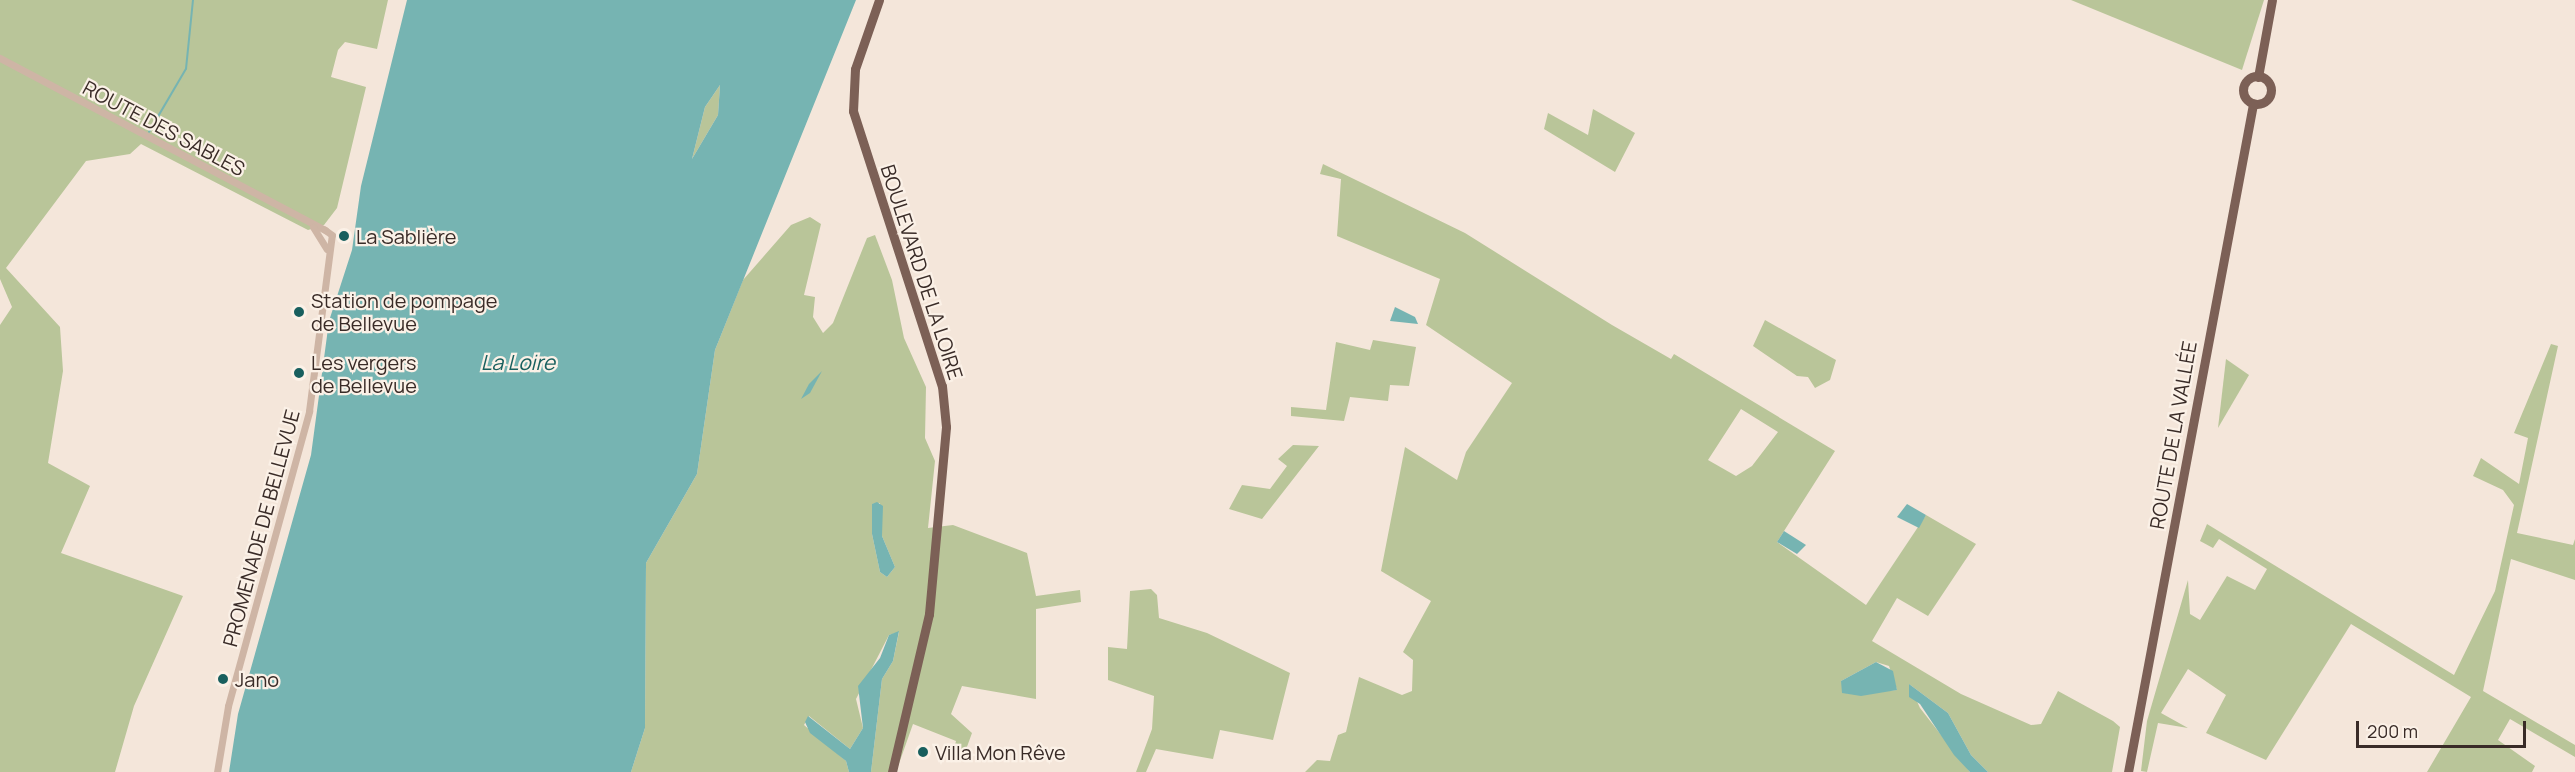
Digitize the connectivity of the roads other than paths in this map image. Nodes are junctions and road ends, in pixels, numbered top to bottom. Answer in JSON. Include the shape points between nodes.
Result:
{"nodes":[{"id":1,"x":879,"y":0,"type":"edge"},
{"id":2,"x":2272,"y":0,"type":"edge"},
{"id":3,"x":0,"y":58,"type":"edge"},
{"id":4,"x":2258,"y":77,"type":"junction"},
{"id":5,"x":2253,"y":104,"type":"junction"},
{"id":6,"x":326,"y":235,"type":"joint"},
{"id":7,"x":217,"y":772,"type":"edge"},
{"id":8,"x":892,"y":772,"type":"edge"},
{"id":9,"x":2128,"y":772,"type":"edge"}],
"edges":[{"from":1,"to":8,"type":"main road","name":"BOULEVARD DE LA LOIRE","via":[[855,69],[853,111],[942,386],[946,428],[929,614]]},
{"from":2,"to":4,"type":"main road"},
{"from":3,"to":6,"type":"street","name":"ROUTE DES SABLES"},
{"from":4,"to":5,"type":"main road","name":"ROUTE DE LA VALLÉE","via":[[2243,90]]},
{"from":4,"to":5,"type":"main road","via":[[2268,82],[2270,95]]},
{"from":5,"to":9,"type":"main road","name":"ROUTE DE LA VALLÉE"},
{"from":6,"to":7,"type":"street","name":"PROMENADE DE BELLEVUE","via":[[328,254],[306,428],[228,706]]}]}
